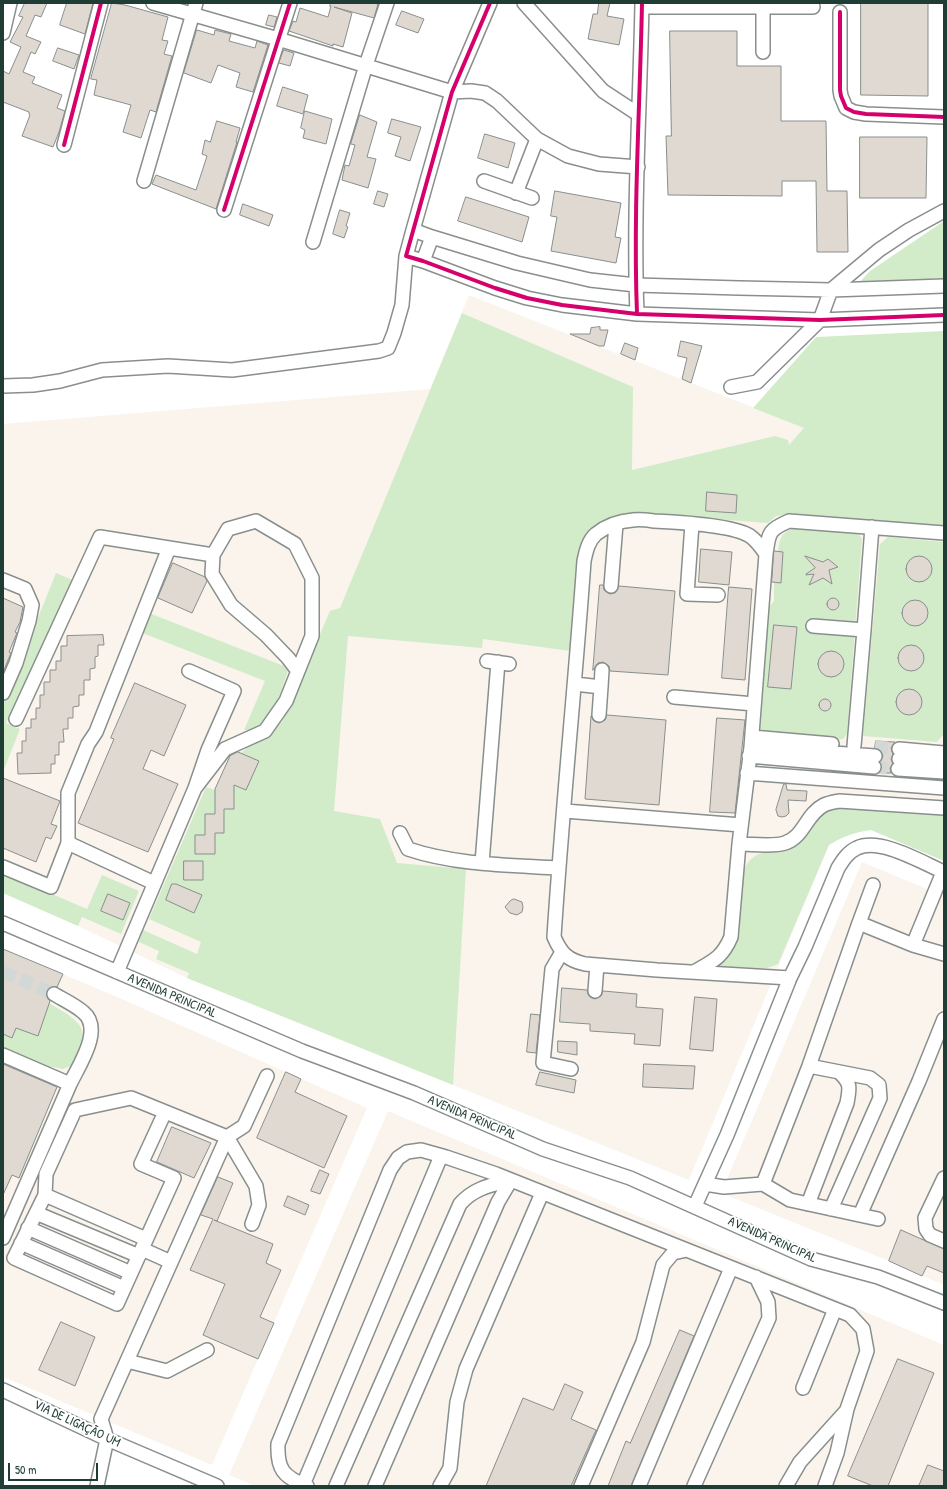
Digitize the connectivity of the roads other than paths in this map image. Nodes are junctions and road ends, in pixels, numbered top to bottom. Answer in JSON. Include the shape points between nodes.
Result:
{"nodes":[{"id":1,"x":10,"y":3,"type":"edge"},
{"id":2,"x":101,"y":3,"type":"edge"},
{"id":3,"x":152,"y":3,"type":"edge"},
{"id":4,"x":290,"y":3,"type":"edge"},
{"id":5,"x":387,"y":3,"type":"edge"},
{"id":6,"x":490,"y":3,"type":"edge"},
{"id":7,"x":524,"y":3,"type":"edge"},
{"id":8,"x":642,"y":5,"type":"edge"},
{"id":9,"x":763,"y":6,"type":"junction"},
{"id":10,"x":813,"y":7,"type":"dead end"},
{"id":11,"x":194,"y":9,"type":"edge"},
{"id":12,"x":840,"y":12,"type":"dead end"},
{"id":13,"x":3,"y":33,"type":"edge"},
{"id":14,"x":278,"y":39,"type":"junction"},
{"id":15,"x":763,"y":52,"type":"dead end"},
{"id":16,"x":366,"y":65,"type":"junction"},
{"id":17,"x":452,"y":92,"type":"junction"},
{"id":18,"x":638,"y":114,"type":"junction"},
{"id":19,"x":944,"y":117,"type":"edge"},
{"id":20,"x":537,"y":139,"type":"junction"},
{"id":21,"x":64,"y":145,"type":"dead end"},
{"id":22,"x":638,"y":167,"type":"junction"},
{"id":23,"x":144,"y":181,"type":"dead end"},
{"id":24,"x":484,"y":181,"type":"dead end"},
{"id":25,"x":516,"y":193,"type":"junction"},
{"id":26,"x":532,"y":198,"type":"dead end"},
{"id":27,"x":224,"y":210,"type":"dead end"},
{"id":28,"x":944,"y":211,"type":"edge"},
{"id":29,"x":413,"y":230,"type":"junction"},
{"id":30,"x":432,"y":238,"type":"junction"},
{"id":31,"x":313,"y":242,"type":"dead end"},
{"id":32,"x":406,"y":256,"type":"junction"},
{"id":33,"x":423,"y":261,"type":"junction"},
{"id":34,"x":636,"y":285,"type":"junction"},
{"id":35,"x":944,"y":286,"type":"edge"},
{"id":36,"x":831,"y":290,"type":"junction"},
{"id":37,"x":637,"y":314,"type":"junction"},
{"id":38,"x":944,"y":315,"type":"edge"},
{"id":39,"x":820,"y":320,"type":"junction"},
{"id":40,"x":3,"y":386,"type":"edge"},
{"id":41,"x":731,"y":387,"type":"dead end"},
{"id":42,"x":616,"y":524,"type":"junction"},
{"id":43,"x":692,"y":524,"type":"junction"},
{"id":44,"x":872,"y":527,"type":"junction"},
{"id":45,"x":944,"y":533,"type":"edge"},
{"id":46,"x":169,"y":548,"type":"junction"},
{"id":47,"x":766,"y":554,"type":"junction"},
{"id":48,"x":213,"y":555,"type":"junction"},
{"id":49,"x":3,"y":580,"type":"edge"},
{"id":50,"x":611,"y":586,"type":"dead end"},
{"id":51,"x":718,"y":596,"type":"dead end"},
{"id":52,"x":813,"y":626,"type":"dead end"},
{"id":53,"x":864,"y":630,"type":"junction"},
{"id":54,"x":498,"y":662,"type":"dead end"},
{"id":55,"x":602,"y":670,"type":"dead end"},
{"id":56,"x":189,"y":671,"type":"dead end"},
{"id":57,"x":298,"y":671,"type":"junction"},
{"id":58,"x":575,"y":684,"type":"junction"},
{"id":59,"x":601,"y":687,"type":"junction"},
{"id":60,"x":3,"y":693,"type":"edge"},
{"id":61,"x":674,"y":697,"type":"dead end"},
{"id":62,"x":754,"y":704,"type":"junction"},
{"id":63,"x":599,"y":715,"type":"dead end"},
{"id":64,"x":16,"y":718,"type":"dead end"},
{"id":65,"x":854,"y":746,"type":"junction"},
{"id":66,"x":751,"y":747,"type":"junction"},
{"id":67,"x":944,"y":753,"type":"edge"},
{"id":68,"x":899,"y":759,"type":"junction"},
{"id":69,"x":944,"y":762,"type":"edge"},
{"id":70,"x":944,"y":772,"type":"edge"},
{"id":71,"x":747,"y":773,"type":"junction"},
{"id":72,"x":195,"y":788,"type":"junction"},
{"id":73,"x":944,"y":788,"type":"edge"},
{"id":74,"x":944,"y":808,"type":"edge"},
{"id":75,"x":565,"y":811,"type":"junction"},
{"id":76,"x":741,"y":825,"type":"junction"},
{"id":77,"x":400,"y":833,"type":"dead end"},
{"id":78,"x":68,"y":843,"type":"junction"},
{"id":79,"x":739,"y":844,"type":"junction"},
{"id":80,"x":482,"y":863,"type":"junction"},
{"id":81,"x":3,"y":867,"type":"edge"},
{"id":82,"x":558,"y":868,"type":"junction"},
{"id":83,"x":944,"y":872,"type":"edge"},
{"id":84,"x":154,"y":883,"type":"junction"},
{"id":85,"x":872,"y":885,"type":"dead end"},
{"id":86,"x":3,"y":923,"type":"edge"},
{"id":87,"x":859,"y":923,"type":"junction"},
{"id":88,"x":913,"y":945,"type":"junction"},
{"id":89,"x":562,"y":952,"type":"junction"},
{"id":90,"x":944,"y":954,"type":"edge"},
{"id":91,"x":597,"y":965,"type":"junction"},
{"id":92,"x":117,"y":972,"type":"junction"},
{"id":93,"x":694,"y":972,"type":"junction"},
{"id":94,"x":790,"y":978,"type":"junction"},
{"id":95,"x":595,"y":990,"type":"dead end"},
{"id":96,"x":54,"y":994,"type":"tunnel mouth"},
{"id":97,"x":944,"y":1019,"type":"edge"},
{"id":98,"x":3,"y":1055,"type":"edge"},
{"id":99,"x":808,"y":1066,"type":"junction"},
{"id":100,"x":571,"y":1069,"type":"dead end"},
{"id":101,"x":838,"y":1072,"type":"junction"},
{"id":102,"x":267,"y":1076,"type":"dead end"},
{"id":103,"x":70,"y":1084,"type":"junction"},
{"id":104,"x":165,"y":1112,"type":"junction"},
{"id":105,"x":227,"y":1137,"type":"junction"},
{"id":106,"x":441,"y":1156,"type":"junction"},
{"id":107,"x":944,"y":1178,"type":"edge"},
{"id":108,"x":511,"y":1180,"type":"junction"},
{"id":109,"x":705,"y":1184,"type":"junction"},
{"id":110,"x":763,"y":1184,"type":"junction"},
{"id":111,"x":542,"y":1193,"type":"junction"},
{"id":112,"x":45,"y":1195,"type":"junction"},
{"id":113,"x":808,"y":1204,"type":"junction"},
{"id":114,"x":695,"y":1206,"type":"junction"},
{"id":115,"x":830,"y":1209,"type":"junction"},
{"id":116,"x":36,"y":1213,"type":"junction"},
{"id":117,"x":860,"y":1215,"type":"junction"},
{"id":118,"x":878,"y":1219,"type":"dead end"},
{"id":119,"x":252,"y":1224,"type":"dead end"},
{"id":120,"x":28,"y":1228,"type":"junction"},
{"id":121,"x":3,"y":1238,"type":"edge"},
{"id":122,"x":944,"y":1241,"type":"edge"},
{"id":123,"x":21,"y":1243,"type":"junction"},
{"id":124,"x":142,"y":1248,"type":"junction"},
{"id":125,"x":687,"y":1250,"type":"junction"},
{"id":126,"x":171,"y":1262,"type":"junction"},
{"id":127,"x":731,"y":1268,"type":"junction"},
{"id":128,"x":131,"y":1273,"type":"junction"},
{"id":129,"x":756,"y":1278,"type":"junction"},
{"id":130,"x":124,"y":1288,"type":"junction"},
{"id":131,"x":944,"y":1303,"type":"edge"},
{"id":132,"x":834,"y":1309,"type":"junction"},
{"id":133,"x":207,"y":1350,"type":"dead end"},
{"id":134,"x":127,"y":1361,"type":"junction"},
{"id":135,"x":803,"y":1388,"type":"dead end"},
{"id":136,"x":3,"y":1390,"type":"edge"},
{"id":137,"x":847,"y":1410,"type":"junction"},
{"id":138,"x":107,"y":1438,"type":"junction"},
{"id":139,"x":305,"y":1485,"type":"edge"},
{"id":140,"x":97,"y":1486,"type":"edge"},
{"id":141,"x":217,"y":1486,"type":"edge"},
{"id":142,"x":336,"y":1486,"type":"edge"},
{"id":143,"x":375,"y":1486,"type":"edge"},
{"id":144,"x":440,"y":1486,"type":"edge"},
{"id":145,"x":581,"y":1486,"type":"edge"},
{"id":146,"x":639,"y":1486,"type":"edge"},
{"id":147,"x":694,"y":1486,"type":"edge"},
{"id":148,"x":786,"y":1486,"type":"edge"},
{"id":149,"x":825,"y":1486,"type":"edge"}],
"edges":[{"from":1,"to":13,"type":"street"},
{"from":2,"to":21,"type":"street"},
{"from":3,"to":11,"type":"street"},
{"from":4,"to":14,"type":"street"},
{"from":5,"to":16,"type":"street"},
{"from":6,"to":17,"type":"street"},
{"from":7,"to":18,"type":"street","via":[[603,91]]},
{"from":8,"to":9,"type":"street"},
{"from":8,"to":18,"type":"street"},
{"from":9,"to":10,"type":"street"},
{"from":9,"to":15,"type":"street"},
{"from":11,"to":14,"type":"street"},
{"from":11,"to":23,"type":"street"},
{"from":12,"to":19,"type":"street","via":[[840,90],[846,108],[866,114]]},
{"from":14,"to":16,"type":"street"},
{"from":14,"to":27,"type":"street"},
{"from":16,"to":17,"type":"street"},
{"from":16,"to":31,"type":"street"},
{"from":17,"to":20,"type":"street","via":[[471,90],[485,93]]},
{"from":17,"to":29,"type":"street"},
{"from":18,"to":22,"type":"street"},
{"from":20,"to":22,"type":"street","via":[[568,156],[599,164]]},
{"from":20,"to":25,"type":"street"},
{"from":22,"to":34,"type":"street"},
{"from":24,"to":25,"type":"street"},
{"from":25,"to":26,"type":"street"},
{"from":28,"to":36,"type":"street","via":[[878,250]]},
{"from":29,"to":30,"type":"street"},
{"from":29,"to":32,"type":"street"},
{"from":30,"to":33,"type":"street"},
{"from":30,"to":34,"type":"street","via":[[556,273]]},
{"from":32,"to":33,"type":"street"},
{"from":32,"to":40,"type":"street","via":[[402,305],[388,348],[379,351],[232,370],[168,366],[102,370],[53,382]]},
{"from":33,"to":37,"type":"street","via":[[527,298]]},
{"from":34,"to":36,"type":"street"},
{"from":34,"to":37,"type":"street"},
{"from":35,"to":36,"type":"street"},
{"from":36,"to":39,"type":"street"},
{"from":37,"to":39,"type":"street"},
{"from":38,"to":39,"type":"street"},
{"from":39,"to":41,"type":"street","via":[[757,382]]},
{"from":42,"to":43,"type":"street","via":[[633,520]]},
{"from":42,"to":50,"type":"street"},
{"from":42,"to":58,"type":"street","via":[[594,536],[587,548]]},
{"from":43,"to":47,"type":"street","via":[[735,530],[749,535]]},
{"from":43,"to":51,"type":"street","via":[[687,594]]},
{"from":44,"to":45,"type":"street"},
{"from":44,"to":47,"type":"street","via":[[788,521],[769,534]]},
{"from":44,"to":53,"type":"street"},
{"from":46,"to":48,"type":"street"},
{"from":46,"to":64,"type":"street","via":[[100,537]]},
{"from":46,"to":78,"type":"street","via":[[96,732],[88,744],[68,793]]},
{"from":47,"to":62,"type":"street"},
{"from":48,"to":57,"type":"street","via":[[212,574],[231,605],[266,635]]},
{"from":48,"to":57,"type":"street","via":[[228,529],[256,521],[295,544],[312,578],[312,636]]},
{"from":49,"to":60,"type":"street","via":[[25,589],[32,605],[16,663]]},
{"from":52,"to":53,"type":"street"},
{"from":53,"to":65,"type":"street"},
{"from":54,"to":80,"type":"street"},
{"from":55,"to":59,"type":"street"},
{"from":56,"to":72,"type":"street","via":[[234,691],[208,750]]},
{"from":57,"to":72,"type":"street","via":[[286,701],[265,731],[225,749]]},
{"from":58,"to":59,"type":"street"},
{"from":58,"to":75,"type":"street"},
{"from":59,"to":63,"type":"street"},
{"from":61,"to":62,"type":"street"},
{"from":62,"to":66,"type":"street"},
{"from":65,"to":66,"type":"street"},
{"from":65,"to":66,"type":"street","via":[[875,757]]},
{"from":66,"to":71,"type":"street"},
{"from":67,"to":68,"type":"street"},
{"from":68,"to":69,"type":"street"},
{"from":68,"to":70,"type":"street"},
{"from":71,"to":73,"type":"street"},
{"from":71,"to":76,"type":"street"},
{"from":72,"to":84,"type":"street"},
{"from":74,"to":79,"type":"street","via":[[839,801],[817,809],[799,835],[786,843]]},
{"from":75,"to":76,"type":"street"},
{"from":75,"to":82,"type":"street"},
{"from":76,"to":79,"type":"street"},
{"from":77,"to":80,"type":"street","via":[[408,849]]},
{"from":78,"to":81,"type":"street","via":[[51,887]]},
{"from":78,"to":84,"type":"street"},
{"from":79,"to":93,"type":"street","via":[[731,937],[725,950],[715,960]]},
{"from":80,"to":82,"type":"street"},
{"from":82,"to":89,"type":"street","via":[[554,937]]},
{"from":83,"to":88,"type":"street"},
{"from":83,"to":94,"type":"street","via":[[881,846],[869,845],[850,852],[838,868]]},
{"from":84,"to":92,"type":"street"},
{"from":85,"to":87,"type":"street"},
{"from":86,"to":92,"type":"street","name":"AVENIDA PRINCIPAL"},
{"from":87,"to":88,"type":"street"},
{"from":87,"to":99,"type":"street"},
{"from":88,"to":90,"type":"street"},
{"from":89,"to":91,"type":"street","via":[[574,962]]},
{"from":89,"to":100,"type":"street","via":[[552,969],[543,1063]]},
{"from":91,"to":93,"type":"street"},
{"from":91,"to":95,"type":"street"},
{"from":92,"to":114,"type":"street","name":"AVENIDA PRINCIPAL","via":[[302,1052],[414,1093],[543,1149],[630,1178]]},
{"from":93,"to":94,"type":"street"},
{"from":94,"to":109,"type":"street","via":[[727,1136]]},
{"from":96,"to":103,"type":"street","via":[[85,1013],[93,1027],[90,1041]]},
{"from":97,"to":117,"type":"street"},
{"from":98,"to":103,"type":"street"},
{"from":99,"to":101,"type":"street"},
{"from":99,"to":110,"type":"street"},
{"from":101,"to":113,"type":"street","via":[[846,1079],[849,1089],[847,1103]]},
{"from":101,"to":115,"type":"street","via":[[870,1078],[878,1085],[880,1098]]},
{"from":102,"to":105,"type":"street","via":[[244,1126]]},
{"from":103,"to":121,"type":"street"},
{"from":104,"to":105,"type":"street"},
{"from":104,"to":112,"type":"street","via":[[131,1098],[75,1110],[46,1174]]},
{"from":104,"to":124,"type":"street","via":[[141,1164],[174,1178]]},
{"from":105,"to":119,"type":"street","via":[[256,1186],[259,1205]]},
{"from":105,"to":126,"type":"street"},
{"from":106,"to":108,"type":"street"},
{"from":106,"to":139,"type":"street"},
{"from":106,"to":139,"type":"street","via":[[421,1150],[407,1152],[398,1158],[390,1170],[278,1444],[277,1459],[283,1472]]},
{"from":107,"to":122,"type":"street","via":[[925,1218],[926,1229],[930,1235]]},
{"from":108,"to":111,"type":"street"},
{"from":108,"to":142,"type":"street","via":[[481,1188],[468,1195],[460,1204]]},
{"from":108,"to":143,"type":"street","via":[[498,1202]]},
{"from":109,"to":110,"type":"street","via":[[724,1188]]},
{"from":109,"to":114,"type":"street"},
{"from":110,"to":113,"type":"street","via":[[790,1200]]},
{"from":111,"to":125,"type":"street"},
{"from":111,"to":144,"type":"street","via":[[466,1369],[457,1402],[450,1468]]},
{"from":112,"to":116,"type":"street"},
{"from":112,"to":124,"type":"street"},
{"from":113,"to":115,"type":"street"},
{"from":114,"to":131,"type":"street","name":"AVENIDA PRINCIPAL","via":[[811,1259],[878,1277]]},
{"from":115,"to":117,"type":"street"},
{"from":116,"to":120,"type":"street"},
{"from":116,"to":124,"type":"street"},
{"from":117,"to":118,"type":"street"},
{"from":120,"to":123,"type":"street"},
{"from":120,"to":128,"type":"street"},
{"from":123,"to":130,"type":"street"},
{"from":123,"to":130,"type":"street","via":[[14,1258],[117,1304]]},
{"from":124,"to":126,"type":"street"},
{"from":124,"to":128,"type":"street"},
{"from":125,"to":127,"type":"street"},
{"from":125,"to":145,"type":"street","via":[[673,1253],[663,1265],[643,1342]]},
{"from":126,"to":134,"type":"street"},
{"from":127,"to":129,"type":"street"},
{"from":127,"to":146,"type":"street"},
{"from":128,"to":130,"type":"street"},
{"from":129,"to":132,"type":"street"},
{"from":129,"to":147,"type":"street","via":[[768,1302],[769,1318]]},
{"from":132,"to":135,"type":"street"},
{"from":132,"to":137,"type":"street","via":[[850,1315],[863,1329],[867,1350]]},
{"from":133,"to":134,"type":"street","via":[[167,1371]]},
{"from":134,"to":138,"type":"street","via":[[101,1419]]},
{"from":136,"to":138,"type":"street","name":"VIA DE LIGAÇÃO UM"},
{"from":137,"to":148,"type":"street","via":[[800,1462]]},
{"from":137,"to":149,"type":"street","via":[[837,1454]]},
{"from":138,"to":140,"type":"street"},
{"from":138,"to":141,"type":"street","name":"VIA DE LIGAÇÃO UM"}]}
